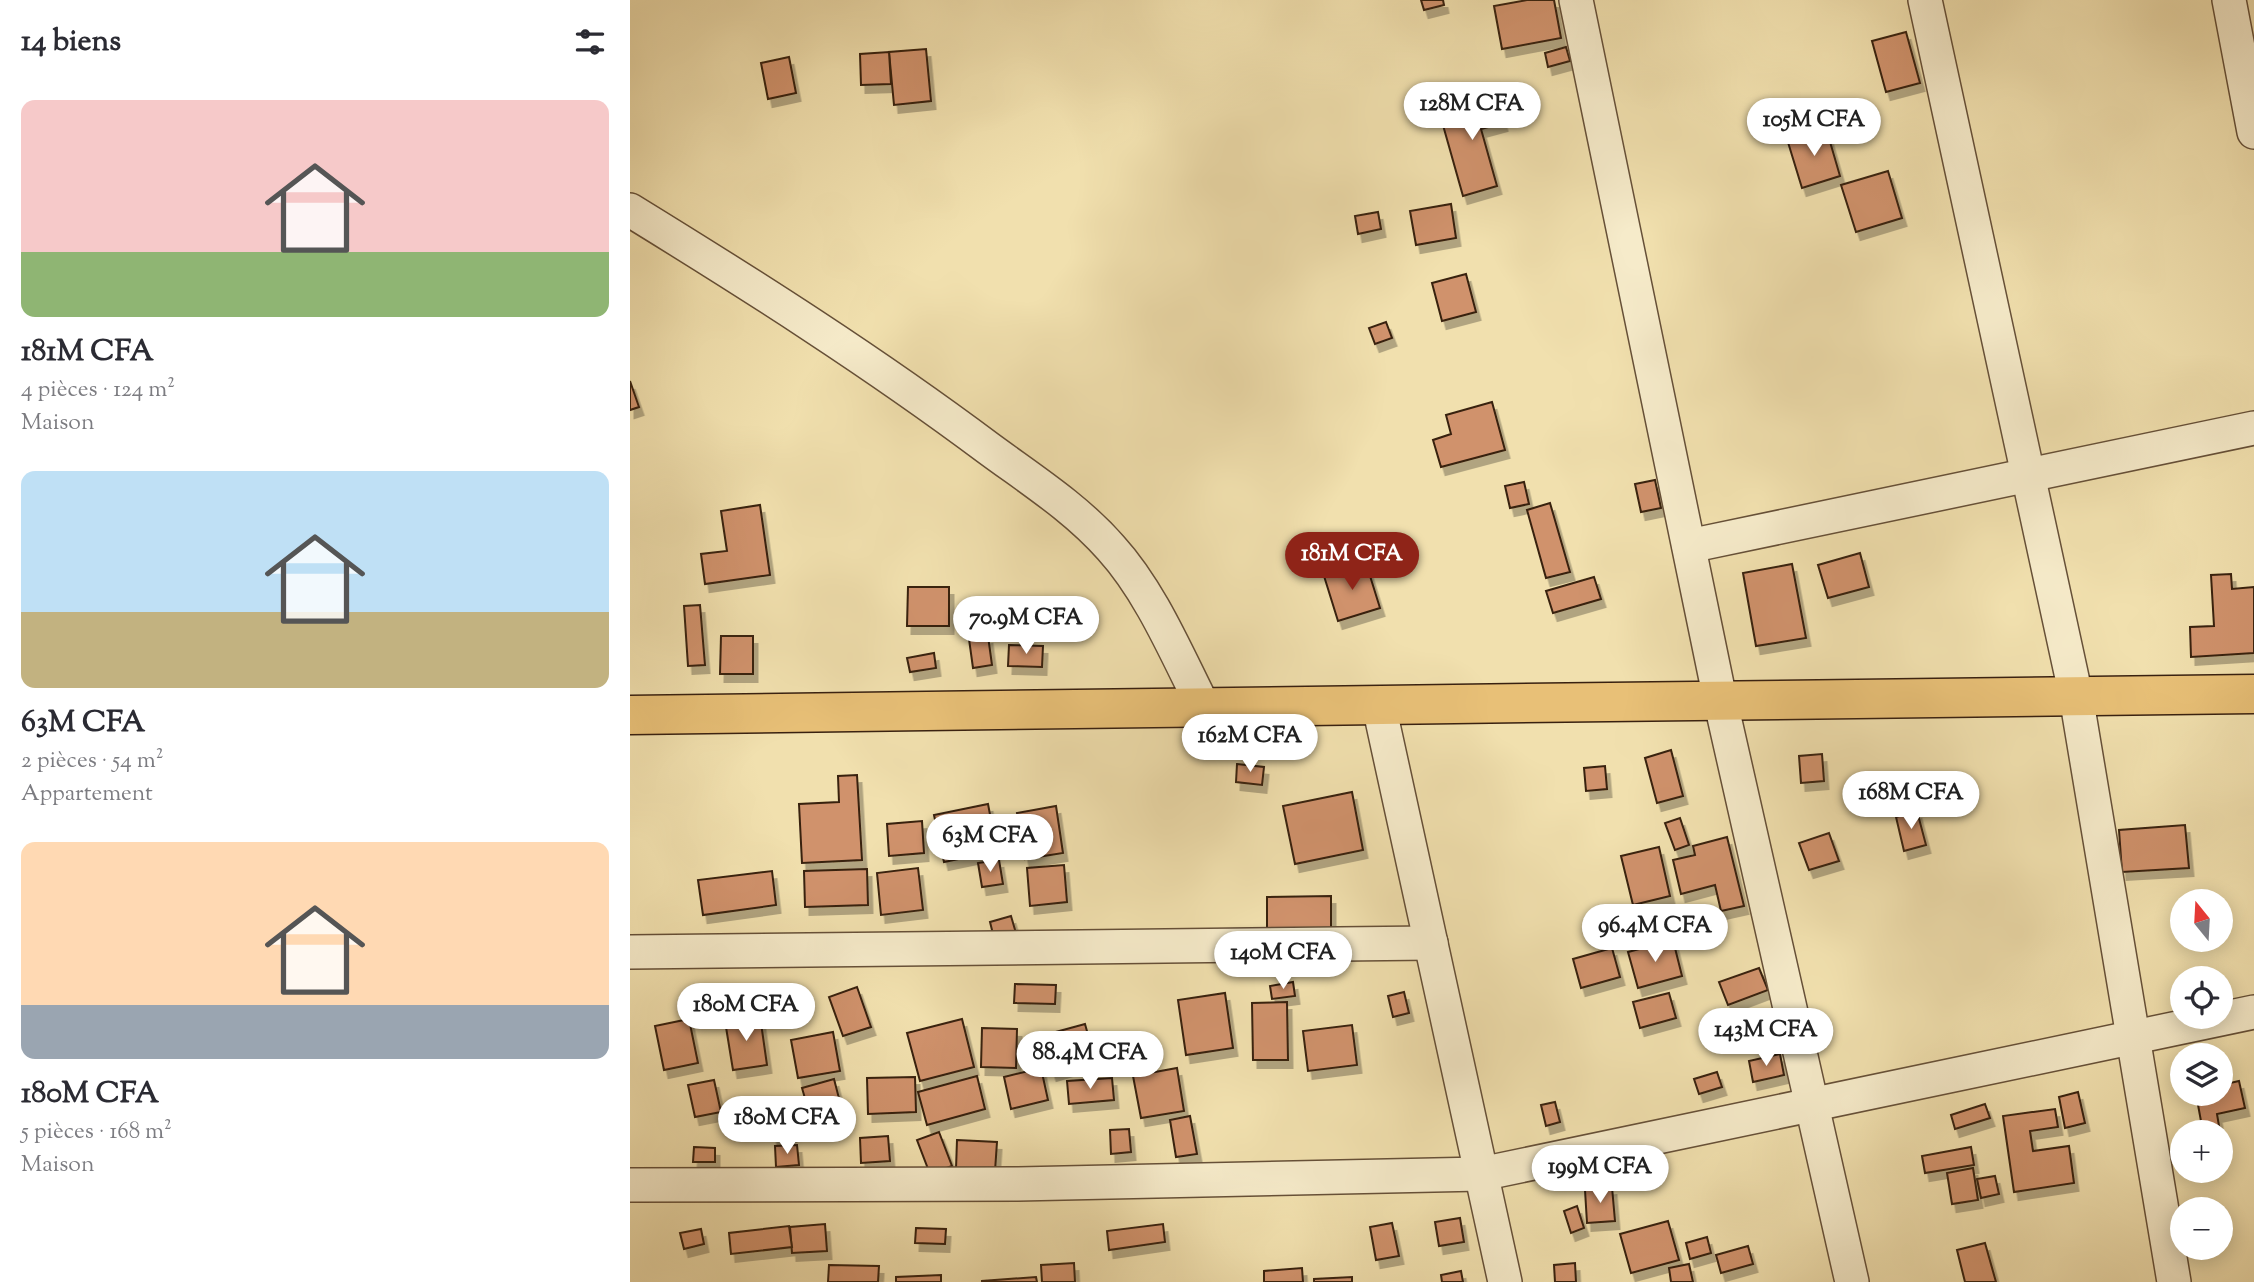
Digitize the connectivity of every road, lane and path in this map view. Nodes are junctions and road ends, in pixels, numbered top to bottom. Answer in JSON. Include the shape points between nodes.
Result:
{"nodes":[{"id":1,"x":1576,"y":0,"type":"edge"},
{"id":2,"x":1925,"y":0,"type":"edge"},
{"id":3,"x":2229,"y":0,"type":"edge"},
{"id":4,"x":2254,"y":132,"type":"edge"},
{"id":5,"x":630,"y":210,"type":"edge"},
{"id":6,"x":2254,"y":429,"type":"edge"},
{"id":7,"x":2028,"y":476,"type":"junction"},
{"id":8,"x":1689,"y":547,"type":"junction"},
{"id":9,"x":2254,"y":694,"type":"edge"},
{"id":10,"x":2076,"y":696,"type":"junction"},
{"id":11,"x":1720,"y":699,"type":"junction"},
{"id":12,"x":1379,"y":706,"type":"junction"},
{"id":13,"x":1203,"y":708,"type":"junction"},
{"id":14,"x":630,"y":715,"type":"edge"},
{"id":15,"x":1431,"y":943,"type":"junction"},
{"id":16,"x":630,"y":952,"type":"edge"},
{"id":17,"x":2254,"y":1012,"type":"edge"},
{"id":18,"x":2133,"y":1037,"type":"junction"},
{"id":19,"x":1812,"y":1104,"type":"junction"},
{"id":20,"x":1481,"y":1174,"type":"junction"},
{"id":21,"x":630,"y":1185,"type":"edge"},
{"id":22,"x":1505,"y":1282,"type":"edge"},
{"id":23,"x":1852,"y":1282,"type":"edge"},
{"id":24,"x":2174,"y":1282,"type":"edge"}],
"edges":[{"from":1,"to":8,"type":"street"},
{"from":2,"to":7,"type":"street"},
{"from":3,"to":4,"type":"street"},
{"from":5,"to":13,"type":"street","via":[[918,396],[1077,514],[1112,548],[1151,604]]},
{"from":6,"to":7,"type":"street"},
{"from":7,"to":8,"type":"street"},
{"from":7,"to":10,"type":"street"},
{"from":8,"to":11,"type":"street"},
{"from":9,"to":10,"type":"highway"},
{"from":10,"to":11,"type":"highway"},
{"from":10,"to":18,"type":"street"},
{"from":11,"to":12,"type":"highway"},
{"from":11,"to":19,"type":"street"},
{"from":12,"to":13,"type":"highway"},
{"from":12,"to":15,"type":"street"},
{"from":13,"to":14,"type":"highway"},
{"from":15,"to":16,"type":"street"},
{"from":15,"to":20,"type":"street"},
{"from":17,"to":18,"type":"street"},
{"from":18,"to":19,"type":"street"},
{"from":18,"to":24,"type":"street"},
{"from":19,"to":20,"type":"street"},
{"from":19,"to":23,"type":"street"},
{"from":20,"to":21,"type":"street","via":[[1004,1184]]},
{"from":20,"to":22,"type":"street"}]}
